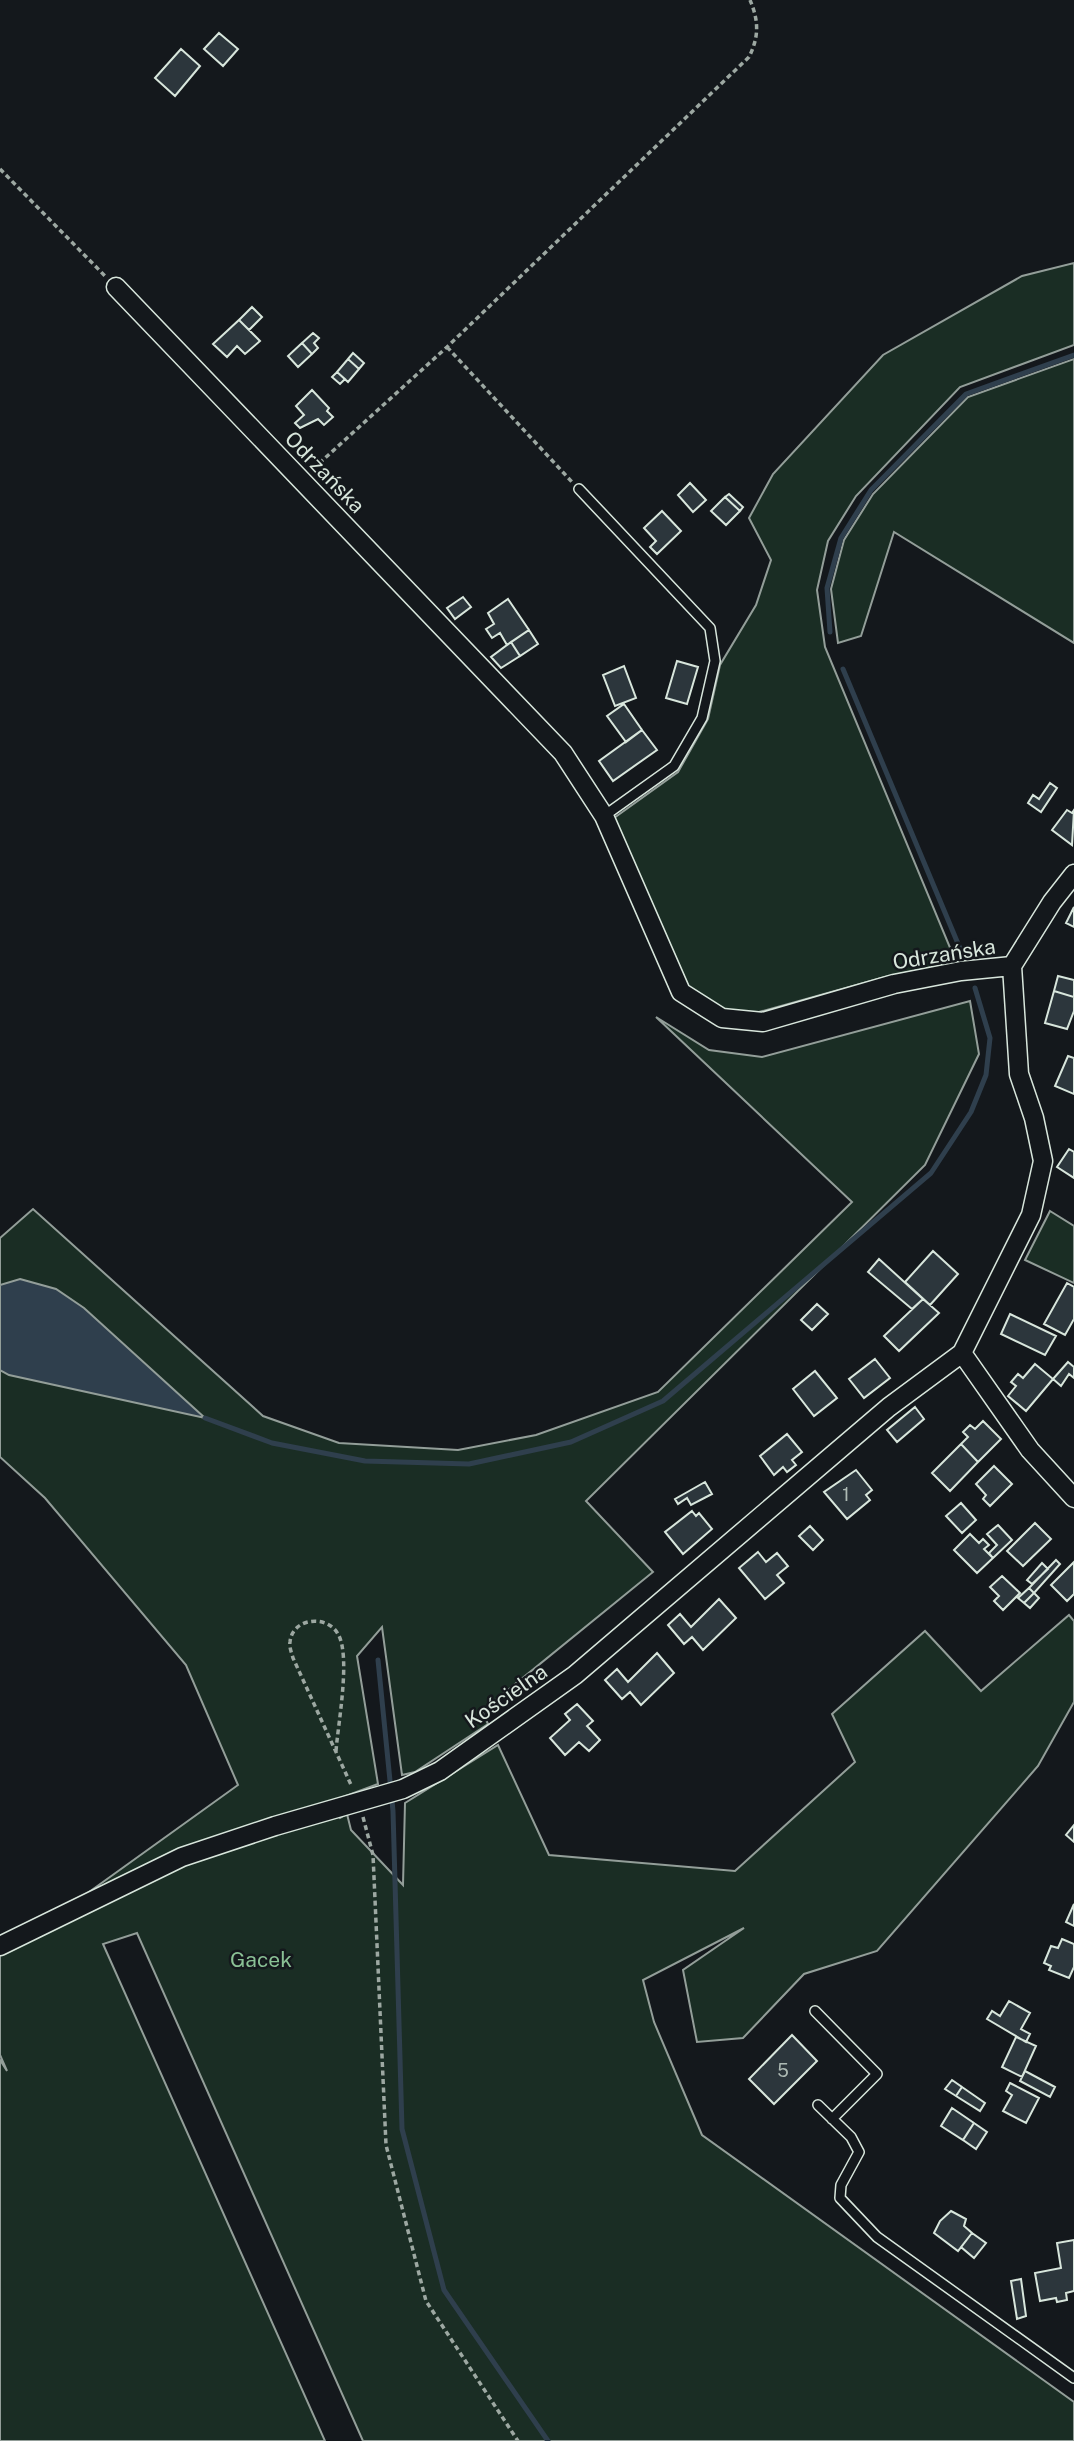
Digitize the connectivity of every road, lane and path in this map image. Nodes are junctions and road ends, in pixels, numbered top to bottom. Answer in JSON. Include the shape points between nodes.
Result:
{"nodes":[{"id":1,"x":750,"y":0,"type":"edge"},
{"id":2,"x":0,"y":169,"type":"edge"},
{"id":3,"x":116,"y":287,"type":"joint"},
{"id":4,"x":447,"y":347,"type":"junction"},
{"id":5,"x":301,"y":480,"type":"junction"},
{"id":6,"x":579,"y":489,"type":"joint"},
{"id":7,"x":604,"y":816,"type":"junction"},
{"id":8,"x":1074,"y":874,"type":"edge"},
{"id":9,"x":1012,"y":966,"type":"junction"},
{"id":10,"x":962,"y":1353,"type":"junction"},
{"id":11,"x":1074,"y":1498,"type":"edge"},
{"id":12,"x":336,"y":1751,"type":"junction"},
{"id":13,"x":359,"y":1802,"type":"junction"},
{"id":14,"x":0,"y":1945,"type":"edge"},
{"id":15,"x":815,"y":2011,"type":"dead end"},
{"id":16,"x":818,"y":2105,"type":"dead end"},
{"id":17,"x":832,"y":2119,"type":"junction"},
{"id":18,"x":1074,"y":2378,"type":"edge"},
{"id":19,"x":518,"y":2441,"type":"edge"}],
"edges":[{"from":1,"to":4,"type":"path","via":[[758,27],[749,57]]},
{"from":2,"to":3,"type":"path"},
{"from":3,"to":5,"type":"street","name":"Odrzańska"},
{"from":4,"to":5,"type":"path"},
{"from":4,"to":6,"type":"path"},
{"from":5,"to":7,"type":"street","name":"Odrzańska","via":[[564,753]]},
{"from":6,"to":7,"type":"lane","via":[[710,628],[715,661],[702,718],[674,766]]},
{"from":7,"to":9,"type":"street","name":"Odrzańska","via":[[681,992],[722,1018],[763,1022],[894,984]]},
{"from":8,"to":9,"type":"street"},
{"from":9,"to":10,"type":"street","name":"Odrzańska","via":[[1019,1074],[1043,1161],[1031,1215]]},
{"from":10,"to":11,"type":"street","via":[[1030,1450]]},
{"from":10,"to":13,"type":"street","name":"Kościelna","via":[[889,1407],[576,1675],[440,1771],[403,1789]]},
{"from":12,"to":12,"type":"path","via":[[343,1650],[338,1633],[326,1622],[310,1621],[297,1627],[290,1642],[293,1658]]},
{"from":12,"to":13,"type":"path"},
{"from":13,"to":14,"type":"street","name":"Kościelna","via":[[182,1857]]},
{"from":13,"to":19,"type":"path","via":[[373,1855],[386,2145],[426,2301]]},
{"from":15,"to":17,"type":"lane","via":[[877,2074]]},
{"from":16,"to":17,"type":"lane"},
{"from":17,"to":18,"type":"lane","via":[[859,2152],[841,2185],[840,2198],[877,2237]]}]}
